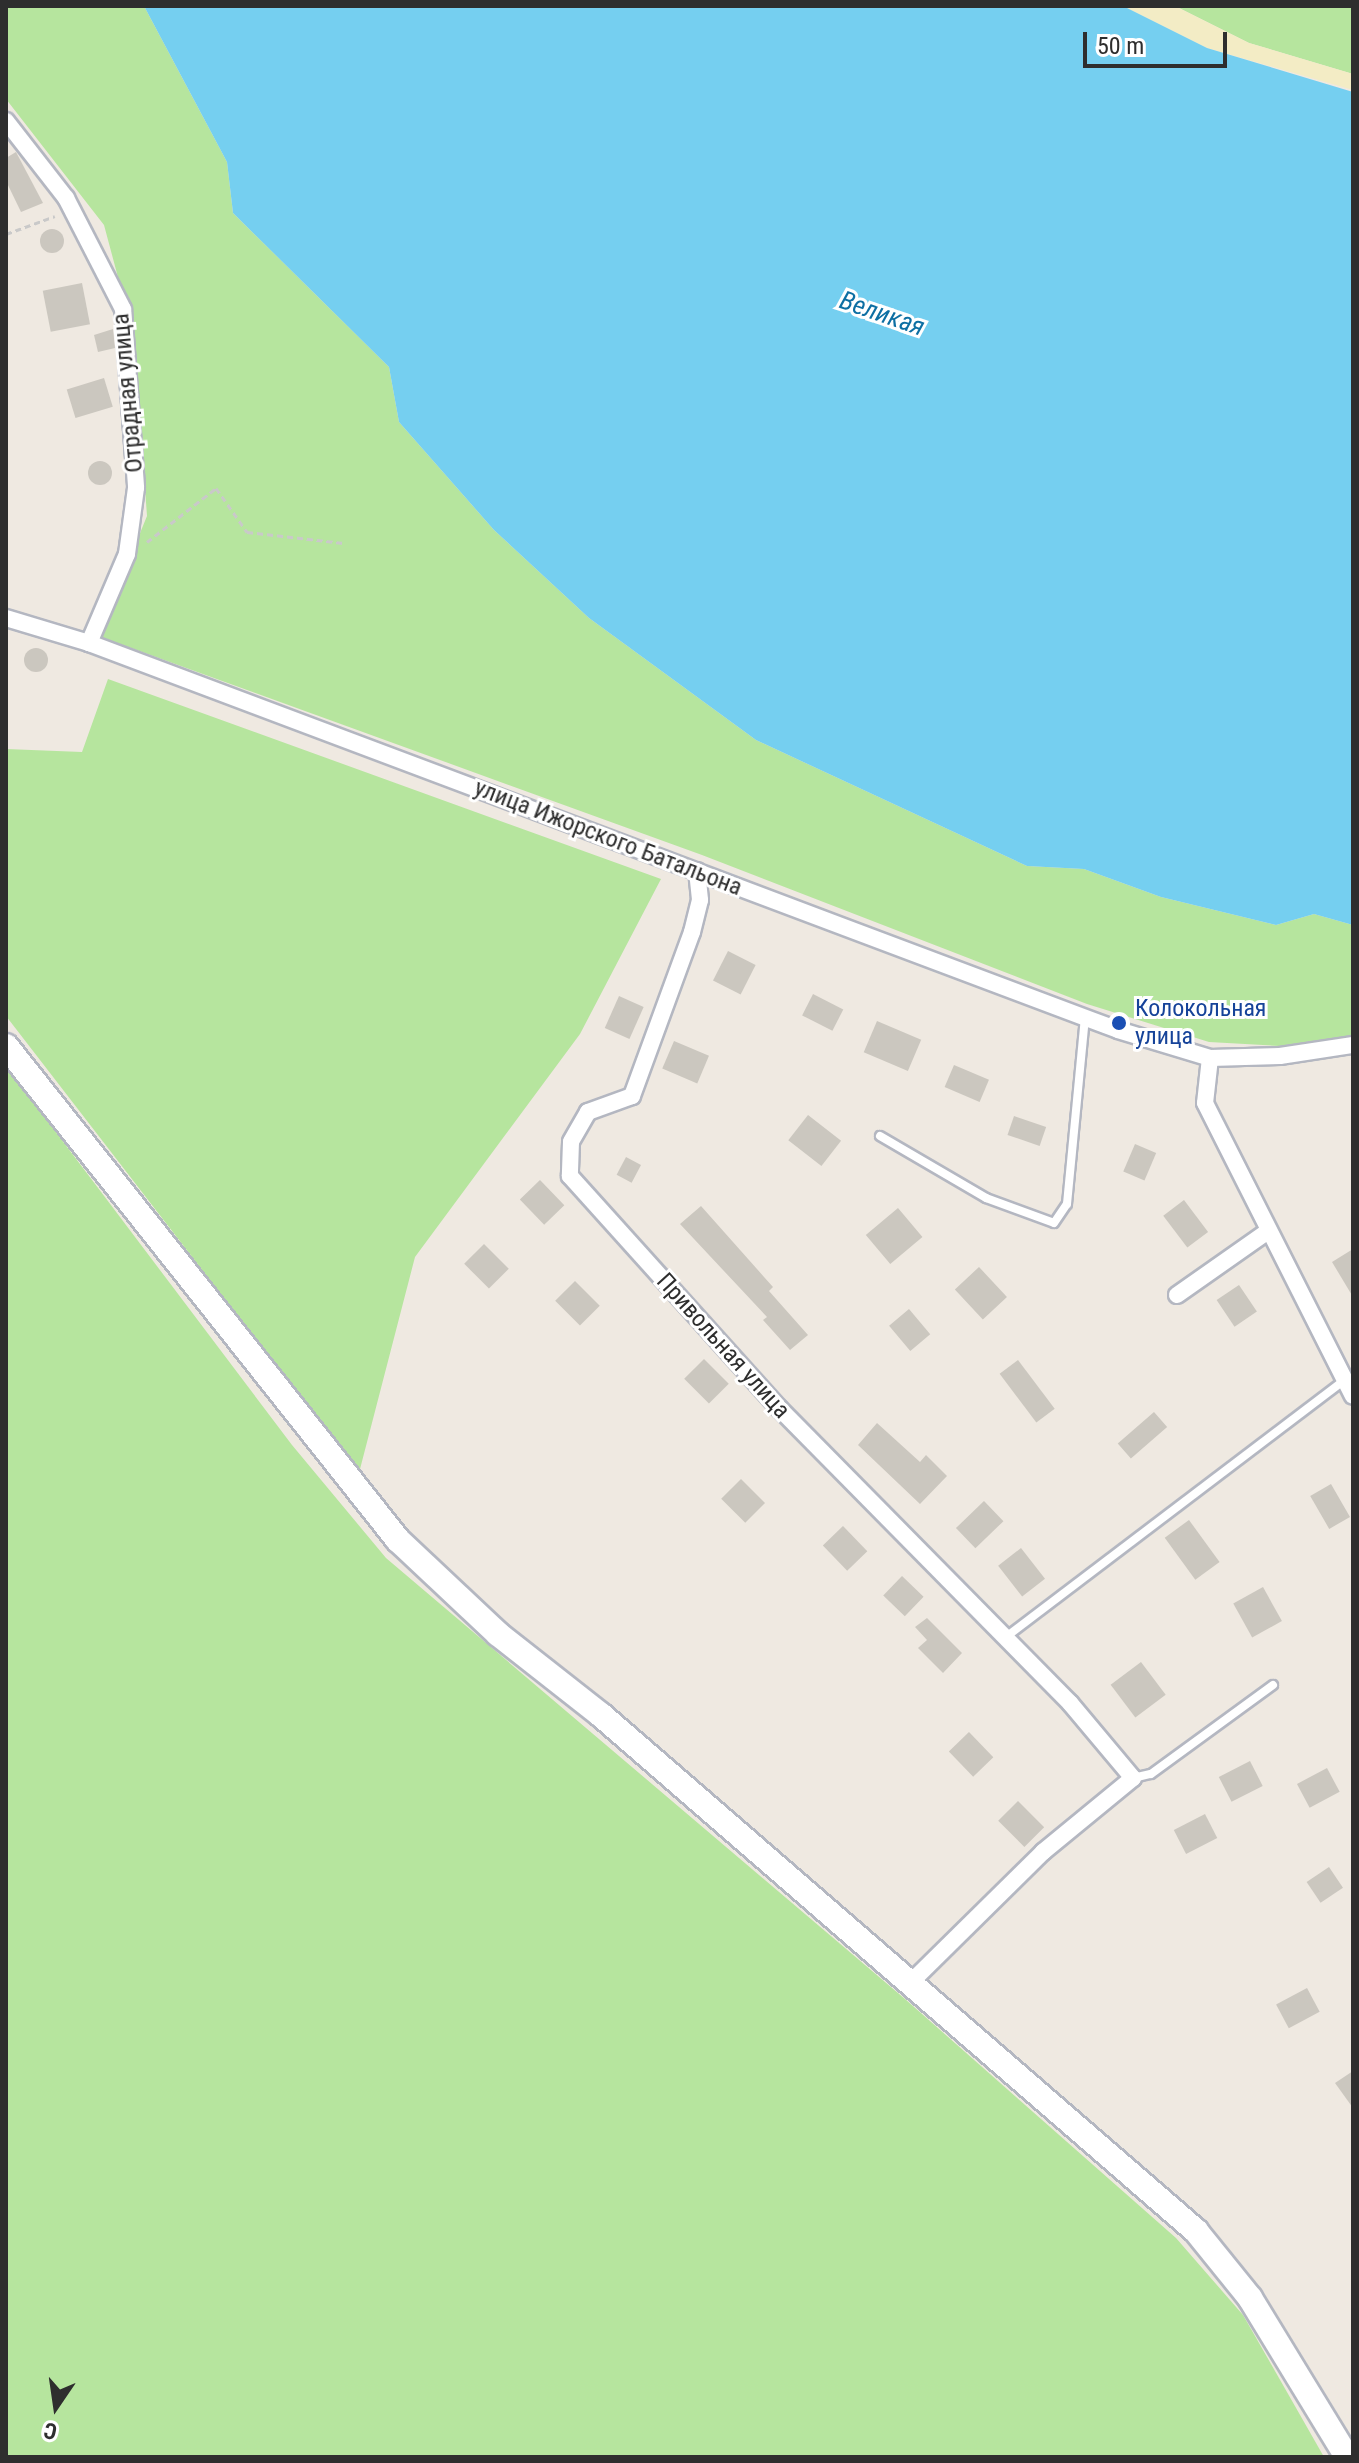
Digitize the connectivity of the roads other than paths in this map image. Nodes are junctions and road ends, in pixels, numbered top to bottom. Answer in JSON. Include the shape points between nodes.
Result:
{"nodes":[{"id":1,"x":6,"y":121,"type":"edge"},
{"id":2,"x":6,"y":618,"type":"edge"},
{"id":3,"x":89,"y":643,"type":"junction"},
{"id":4,"x":697,"y":871,"type":"junction"},
{"id":5,"x":1085,"y":1018,"type":"junction"},
{"id":6,"x":1353,"y":1045,"type":"edge"},
{"id":7,"x":6,"y":1046,"type":"edge"},
{"id":8,"x":1210,"y":1058,"type":"junction"},
{"id":9,"x":880,"y":1136,"type":"dead end"},
{"id":10,"x":1268,"y":1231,"type":"junction"},
{"id":11,"x":1177,"y":1295,"type":"dead end"},
{"id":12,"x":1343,"y":1381,"type":"junction"},
{"id":13,"x":1353,"y":1396,"type":"edge"},
{"id":14,"x":1006,"y":1638,"type":"junction"},
{"id":15,"x":1273,"y":1685,"type":"dead end"},
{"id":16,"x":1129,"y":1771,"type":"junction"},
{"id":17,"x":911,"y":1982,"type":"junction"},
{"id":18,"x":1347,"y":2457,"type":"edge"}],
"edges":[{"from":1,"to":3,"type":"street","name":"Отрадная улица","via":[[72,209],[123,309],[136,488],[127,554]]},
{"from":2,"to":3,"type":"street","name":"улица Ижорского Батальона"},
{"from":3,"to":4,"type":"street","name":"улица Ижорского Батальона"},
{"from":4,"to":5,"type":"street","name":"улица Ижорского Батальона"},
{"from":4,"to":14,"type":"street","name":"Привольная улица","via":[[700,900],[692,932],[632,1096],[588,1112],[571,1142],[570,1176],[779,1408]]},
{"from":5,"to":8,"type":"street","name":"улица Ижорского Батальона"},
{"from":5,"to":9,"type":"lane","via":[[1067,1204],[1054,1223],[986,1198]]},
{"from":6,"to":8,"type":"street"},
{"from":7,"to":17,"type":"street","via":[[398,1540],[498,1634],[601,1715]]},
{"from":8,"to":10,"type":"street","via":[[1205,1103]]},
{"from":10,"to":11,"type":"street"},
{"from":10,"to":12,"type":"street"},
{"from":12,"to":13,"type":"street"},
{"from":12,"to":14,"type":"lane"},
{"from":14,"to":16,"type":"street","name":"Привольная улица"},
{"from":15,"to":16,"type":"lane","via":[[1151,1774]]},
{"from":16,"to":17,"type":"street"},
{"from":17,"to":18,"type":"street","via":[[1196,2231],[1250,2298]]}]}
